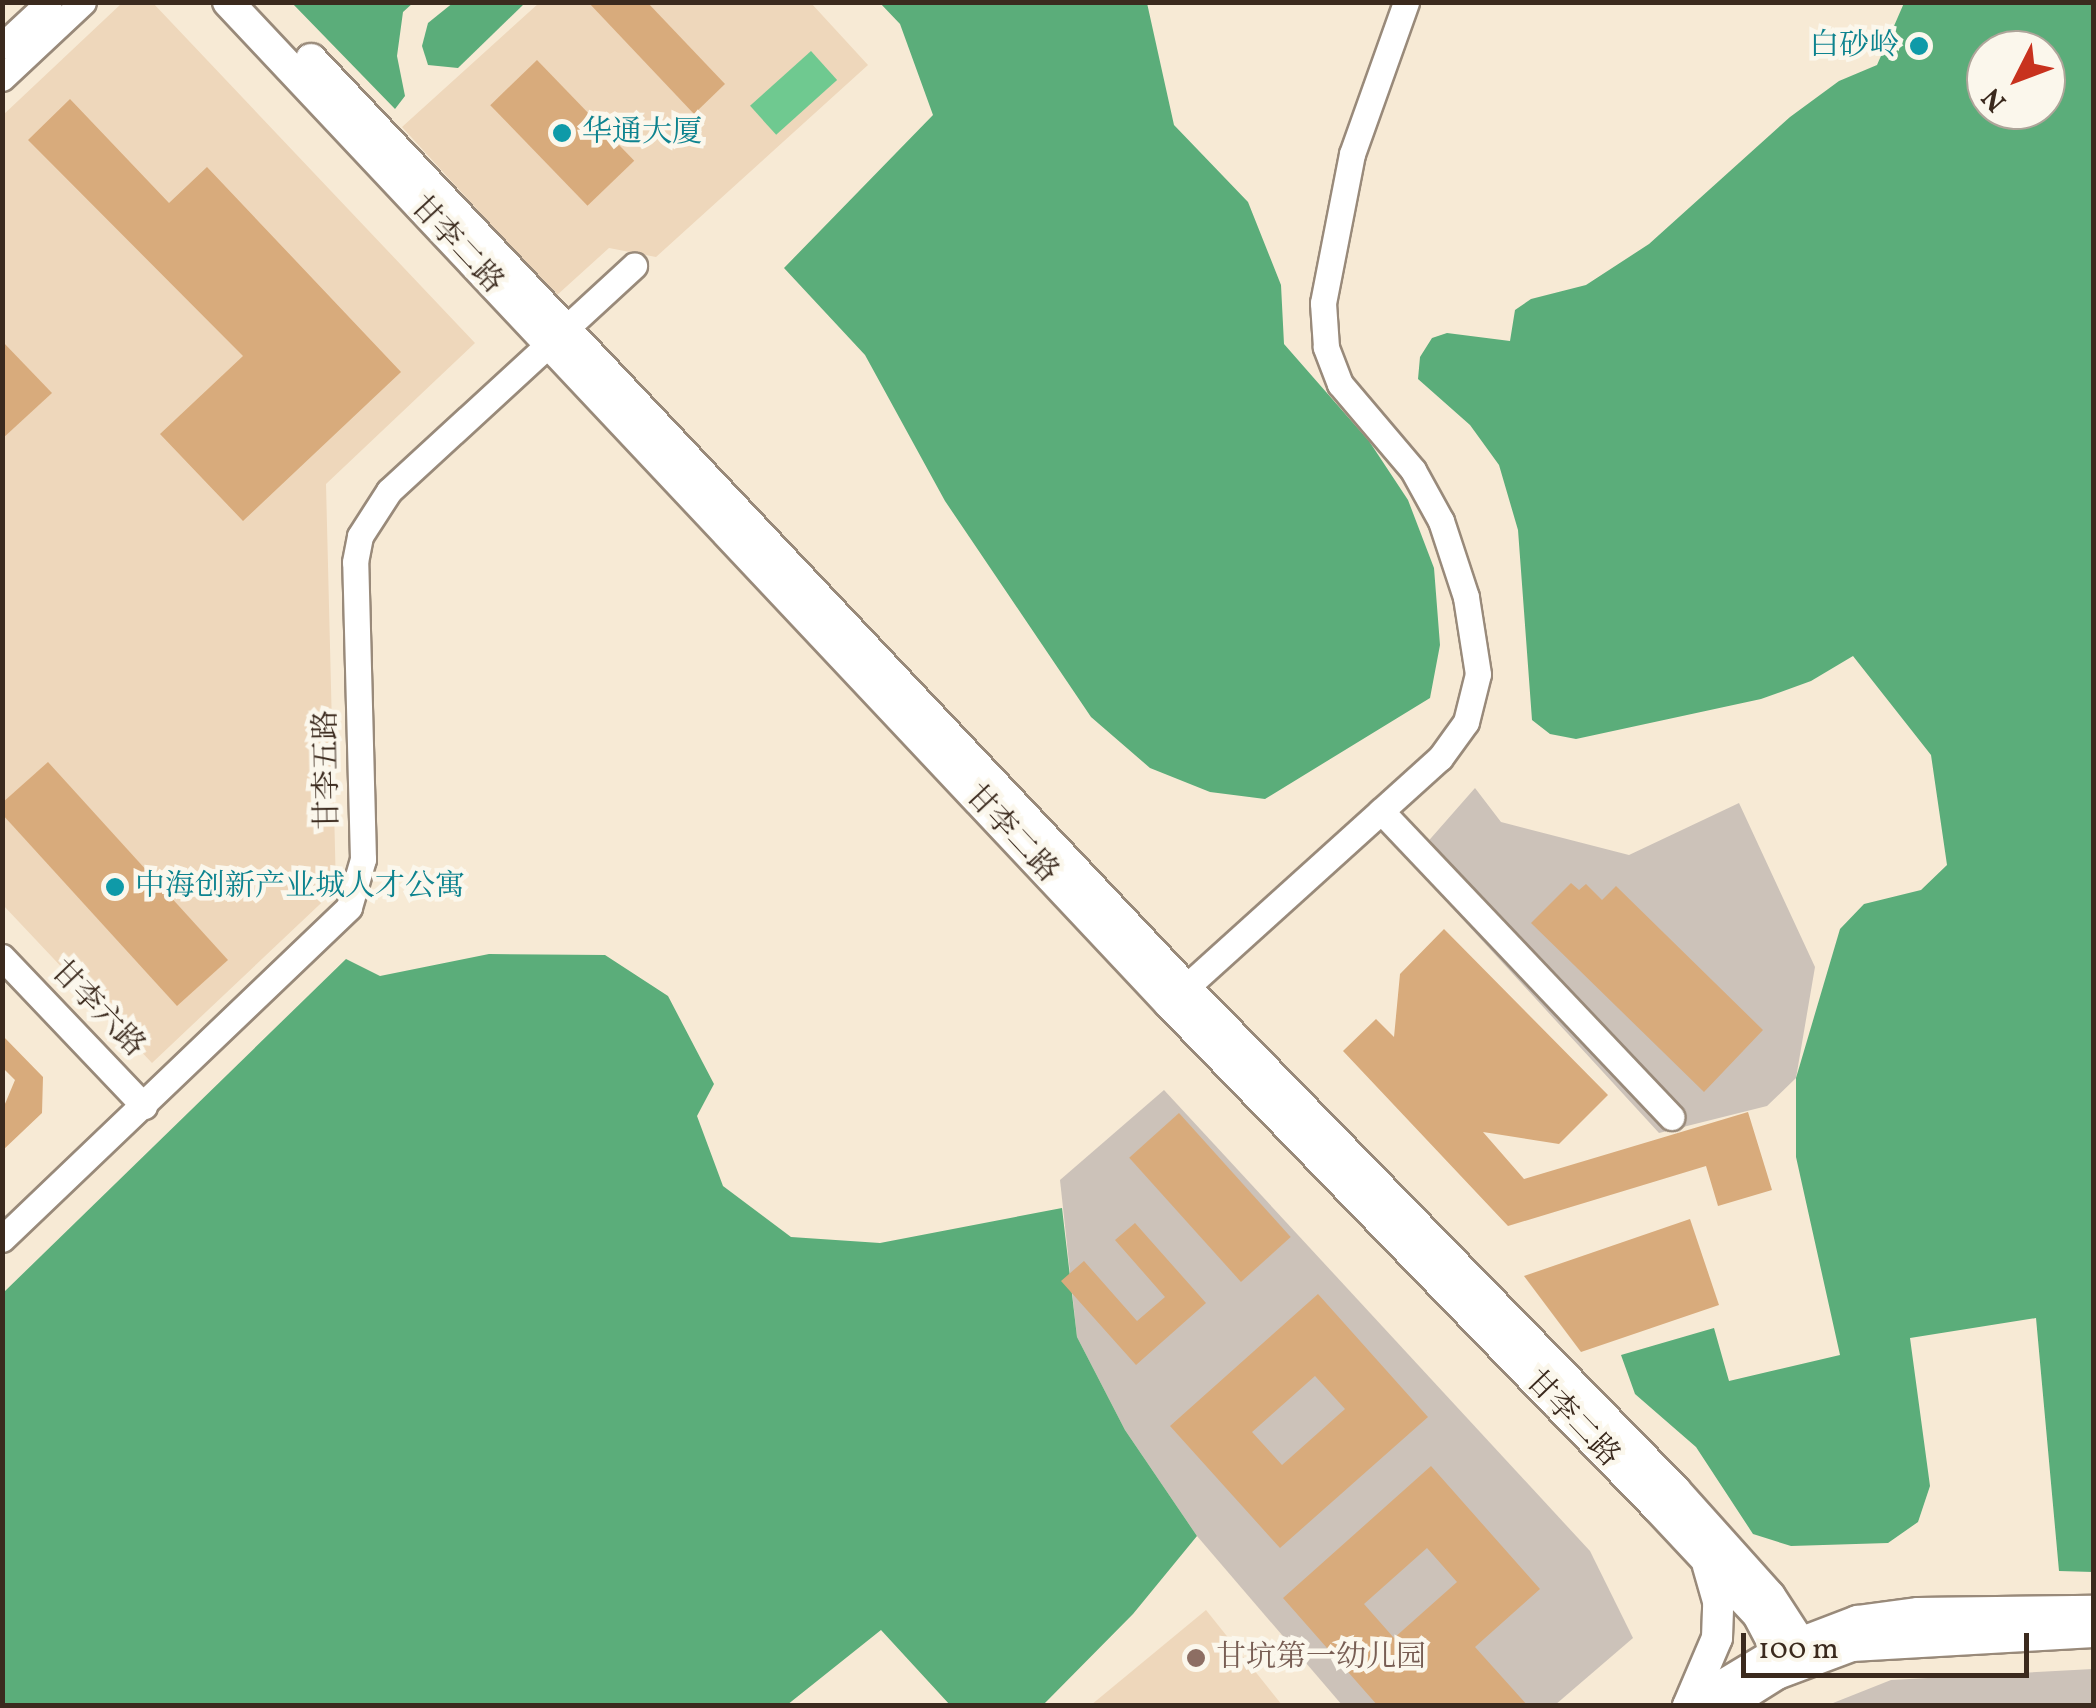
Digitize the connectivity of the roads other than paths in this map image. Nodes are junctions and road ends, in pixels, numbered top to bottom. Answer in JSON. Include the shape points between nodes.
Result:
{"nodes":[{"id":1,"x":49,"y":2,"type":"edge"},
{"id":2,"x":83,"y":2,"type":"edge"},
{"id":3,"x":228,"y":2,"type":"edge"},
{"id":4,"x":257,"y":2,"type":"edge"},
{"id":5,"x":1406,"y":2,"type":"edge"},
{"id":6,"x":2,"y":46,"type":"edge"},
{"id":7,"x":2,"y":78,"type":"edge"},
{"id":8,"x":634,"y":266,"type":"dead end"},
{"id":9,"x":557,"y":337,"type":"junction"},
{"id":10,"x":1381,"y":811,"type":"junction"},
{"id":11,"x":2,"y":957,"type":"edge"},
{"id":12,"x":1178,"y":995,"type":"junction"},
{"id":13,"x":144,"y":1106,"type":"junction"},
{"id":14,"x":1670,"y":1117,"type":"dead end"},
{"id":15,"x":2,"y":1239,"type":"edge"},
{"id":16,"x":1708,"y":1562,"type":"junction"},
{"id":17,"x":2094,"y":1611,"type":"edge"},
{"id":18,"x":2094,"y":1632,"type":"edge"},
{"id":19,"x":1795,"y":1655,"type":"junction"},
{"id":20,"x":1688,"y":1706,"type":"edge"},
{"id":21,"x":1726,"y":1706,"type":"edge"}],
"edges":[{"from":1,"to":6,"type":"street"},
{"from":2,"to":7,"type":"street"},
{"from":3,"to":9,"type":"main road","name":"甘李二路"},
{"from":4,"to":9,"type":"main road","name":"甘李二路"},
{"from":5,"to":10,"type":"street","via":[[1352,154],[1323,303],[1326,347],[1340,384],[1413,470],[1441,520],[1466,598],[1478,674],[1466,722],[1440,758]]},
{"from":8,"to":9,"type":"street","name":"甘李五路"},
{"from":9,"to":12,"type":"main road","name":"甘李二路"},
{"from":9,"to":13,"type":"street","name":"甘李五路","via":[[389,491],[360,536],[355,562],[363,859],[349,907]]},
{"from":10,"to":12,"type":"street"},
{"from":10,"to":14,"type":"street"},
{"from":11,"to":13,"type":"street","name":"甘李六路"},
{"from":12,"to":16,"type":"main road","name":"甘李二路"},
{"from":12,"to":19,"type":"main road","name":"甘李二路","via":[[1675,1490]]},
{"from":13,"to":15,"type":"street","name":"甘李五路"},
{"from":16,"to":19,"type":"main road","name":"甘李二路"},
{"from":16,"to":20,"type":"main road","via":[[1718,1638]]},
{"from":17,"to":19,"type":"main road","via":[[1884,1616]]},
{"from":18,"to":19,"type":"main road","via":[[1886,1640]]},
{"from":19,"to":20,"type":"main road"},
{"from":19,"to":21,"type":"main road"}]}
